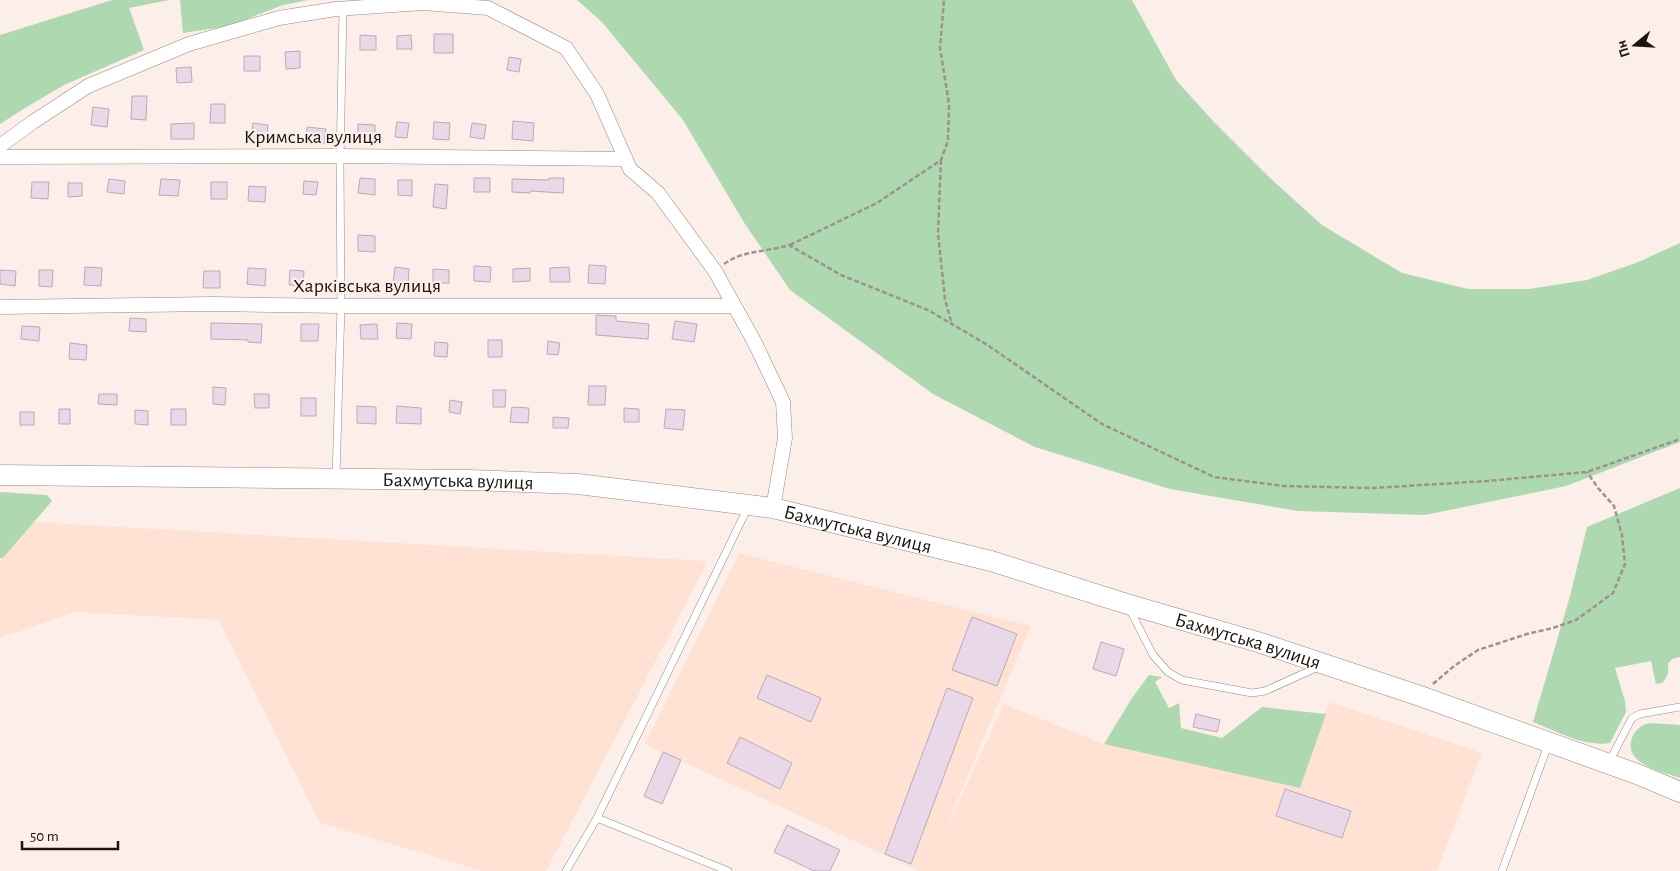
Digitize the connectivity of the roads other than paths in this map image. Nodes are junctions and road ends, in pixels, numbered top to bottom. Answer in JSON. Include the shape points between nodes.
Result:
{"nodes":[{"id":1,"x":343,"y":9,"type":"junction"},
{"id":2,"x":0,"y":146,"type":"edge"},
{"id":3,"x":340,"y":156,"type":"junction"},
{"id":4,"x":0,"y":157,"type":"edge"},
{"id":5,"x":626,"y":159,"type":"junction"},
{"id":6,"x":341,"y":306,"type":"junction"},
{"id":7,"x":734,"y":306,"type":"junction"},
{"id":8,"x":0,"y":307,"type":"edge"},
{"id":9,"x":0,"y":475,"type":"edge"},
{"id":10,"x":336,"y":479,"type":"junction"},
{"id":11,"x":749,"y":504,"type":"junction"},
{"id":12,"x":773,"y":508,"type":"junction"},
{"id":13,"x":1126,"y":604,"type":"junction"},
{"id":14,"x":1325,"y":664,"type":"junction"},
{"id":15,"x":1680,"y":707,"type":"edge"},
{"id":16,"x":1548,"y":744,"type":"junction"},
{"id":17,"x":1608,"y":764,"type":"junction"},
{"id":18,"x":1680,"y":792,"type":"edge"},
{"id":19,"x":597,"y":818,"type":"junction"},
{"id":20,"x":566,"y":871,"type":"edge"},
{"id":21,"x":728,"y":871,"type":"edge"},
{"id":22,"x":1502,"y":871,"type":"edge"}],
"edges":[{"from":1,"to":2,"type":"street","via":[[279,18],[189,44],[88,86]]},
{"from":1,"to":3,"type":"lane"},
{"from":1,"to":5,"type":"street","via":[[423,2],[488,8],[566,48],[596,94]]},
{"from":3,"to":4,"type":"street","name":"Кримська вулиця"},
{"from":3,"to":5,"type":"street","name":"Кримська вулиця"},
{"from":3,"to":6,"type":"lane"},
{"from":5,"to":7,"type":"street","via":[[630,169],[658,193],[715,271]]},
{"from":6,"to":7,"type":"street","name":"Харківська вулиця"},
{"from":6,"to":8,"type":"street","name":"Харківська вулиця"},
{"from":6,"to":10,"type":"lane"},
{"from":7,"to":12,"type":"street","via":[[783,402],[785,438]]},
{"from":9,"to":10,"type":"main road","name":"Бахмутська вулиця"},
{"from":10,"to":11,"type":"main road","name":"Бахмутська вулиця","via":[[578,484]]},
{"from":11,"to":12,"type":"main road","name":"Бахмутська вулиця"},
{"from":11,"to":19,"type":"lane"},
{"from":12,"to":13,"type":"main road","name":"Бахмутська вулиця","via":[[991,561]]},
{"from":13,"to":14,"type":"main road","name":"Бахмутська вулиця"},
{"from":13,"to":14,"type":"lane","via":[[1153,655],[1168,672],[1182,680],[1252,694]]},
{"from":14,"to":16,"type":"main road","name":"Бахмутська вулиця"},
{"from":15,"to":17,"type":"lane","via":[[1632,718]]},
{"from":16,"to":17,"type":"main road","name":"Бахмутська вулиця"},
{"from":16,"to":22,"type":"lane"},
{"from":17,"to":18,"type":"main road","name":"Бахмутська вулиця"},
{"from":19,"to":20,"type":"lane"},
{"from":19,"to":21,"type":"lane"}]}
